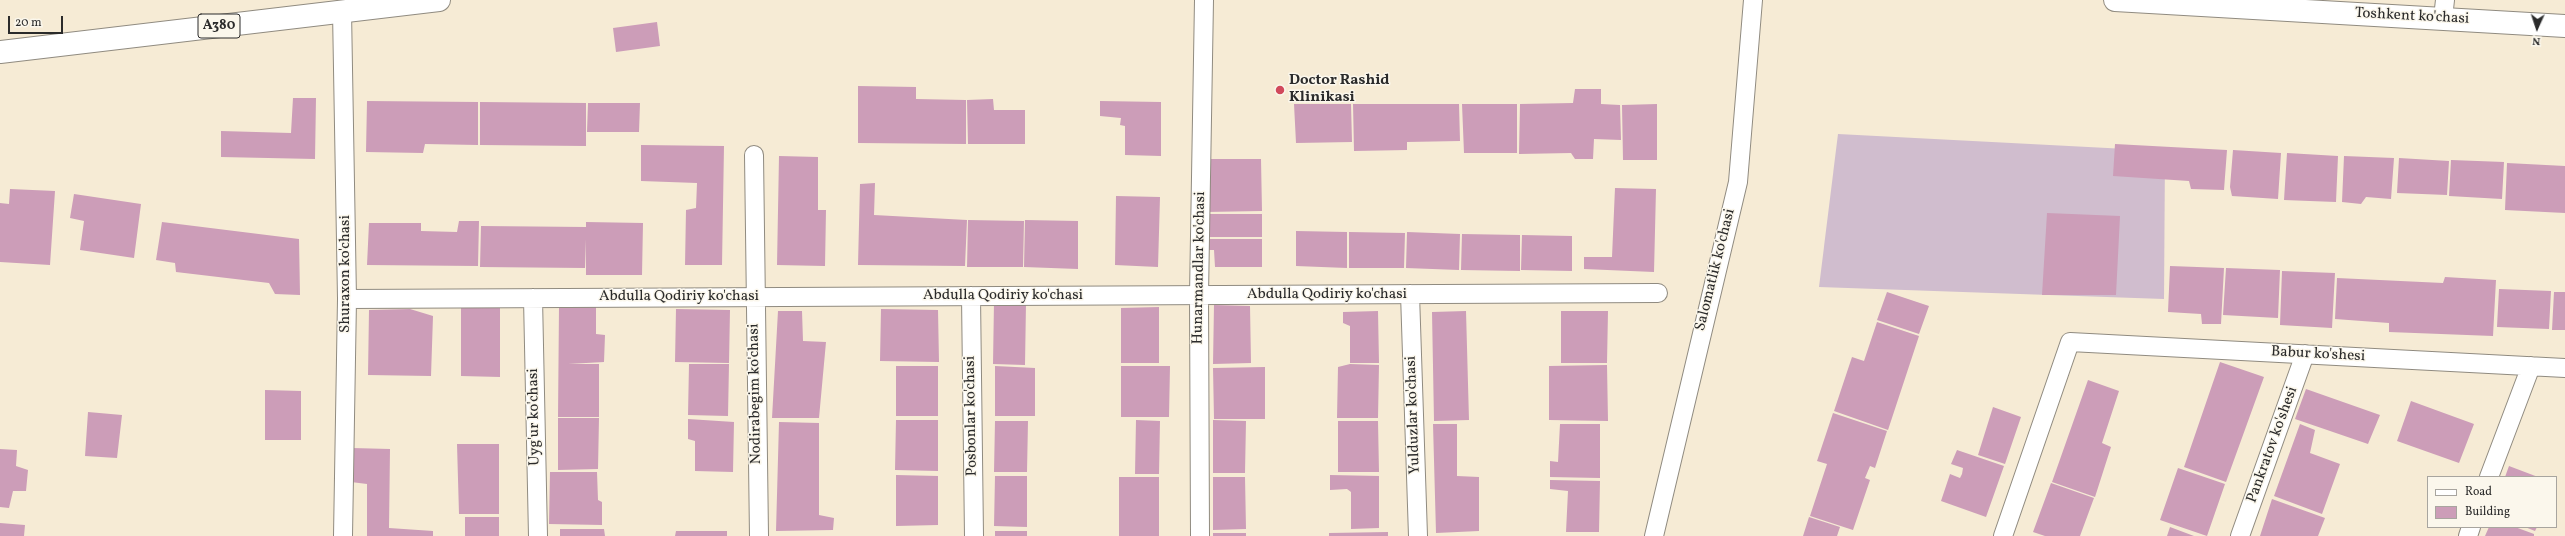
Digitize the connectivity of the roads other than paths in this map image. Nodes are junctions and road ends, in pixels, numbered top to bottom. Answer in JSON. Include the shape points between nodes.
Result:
{"nodes":[{"id":1,"x":439,"y":0,"type":"edge"},
{"id":2,"x":1204,"y":0,"type":"edge"},
{"id":3,"x":1753,"y":0,"type":"edge"},
{"id":4,"x":2114,"y":0,"type":"edge"},
{"id":5,"x":365,"y":4,"type":"edge"},
{"id":6,"x":2444,"y":9,"type":"edge"},
{"id":7,"x":342,"y":11,"type":"junction"},
{"id":8,"x":2565,"y":26,"type":"edge"},
{"id":9,"x":0,"y":52,"type":"edge"},
{"id":10,"x":754,"y":156,"type":"dead end"},
{"id":11,"x":1658,"y":293,"type":"dead end"},
{"id":12,"x":1410,"y":294,"type":"junction"},
{"id":13,"x":1198,"y":295,"type":"junction"},
{"id":14,"x":970,"y":296,"type":"junction"},
{"id":15,"x":754,"y":297,"type":"junction"},
{"id":16,"x":533,"y":298,"type":"junction"},
{"id":17,"x":347,"y":299,"type":"junction"},
{"id":18,"x":2305,"y":354,"type":"junction"},
{"id":19,"x":2531,"y":366,"type":"junction"},
{"id":20,"x":2565,"y":368,"type":"edge"},
{"id":21,"x":2490,"y":476,"type":"edge"},
{"id":22,"x":343,"y":536,"type":"edge"},
{"id":23,"x":538,"y":536,"type":"edge"},
{"id":24,"x":759,"y":536,"type":"edge"},
{"id":25,"x":974,"y":536,"type":"edge"},
{"id":26,"x":1200,"y":536,"type":"edge"},
{"id":27,"x":1418,"y":536,"type":"edge"},
{"id":28,"x":1654,"y":536,"type":"edge"},
{"id":29,"x":2003,"y":536,"type":"edge"},
{"id":30,"x":2240,"y":536,"type":"edge"}],
"edges":[{"from":1,"to":5,"type":"highway","number":"A380"},
{"from":2,"to":13,"type":"street","name":"Hunarmandlar ko'chasi"},
{"from":3,"to":28,"type":"street","name":"Salomatlik ko'chasi","via":[[1738,182]]},
{"from":4,"to":6,"type":"highway","name":"Toshkent ko'chasi"},
{"from":5,"to":7,"type":"highway","number":"A380"},
{"from":6,"to":8,"type":"highway","name":"Toshkent ko'chasi"},
{"from":7,"to":9,"type":"highway","number":"A380"},
{"from":7,"to":17,"type":"street","name":"Shuraxon ko'chasi"},
{"from":10,"to":15,"type":"street","name":"Nodirabegim ko'chasi"},
{"from":11,"to":12,"type":"street","name":"Abdulla Qodiriy ko'chasi"},
{"from":12,"to":13,"type":"street","name":"Abdulla Qodiriy ko'chasi"},
{"from":12,"to":27,"type":"street","name":"Yulduzlar ko'chasi"},
{"from":13,"to":14,"type":"street","name":"Abdulla Qodiriy ko'chasi"},
{"from":13,"to":26,"type":"street","name":"Hunarmandlar ko'chasi"},
{"from":14,"to":15,"type":"street","name":"Abdulla Qodiriy ko'chasi"},
{"from":14,"to":25,"type":"street","name":"Posbonlar ko'chasi"},
{"from":15,"to":16,"type":"street","name":"Abdulla Qodiriy ko'chasi"},
{"from":15,"to":24,"type":"street","name":"Nodirabegim ko'chasi"},
{"from":16,"to":17,"type":"street","name":"Abdulla Qodiriy ko'chasi"},
{"from":16,"to":23,"type":"street","name":"Uyg'ur ko'chasi"},
{"from":17,"to":22,"type":"street","name":"Shuraxon ko'chasi"},
{"from":18,"to":19,"type":"street","name":"Babur ko'shesi"},
{"from":18,"to":29,"type":"street","name":"Babur ko'shesi","via":[[2070,342]]},
{"from":18,"to":30,"type":"street","name":"Pankratov ko'shesi"},
{"from":19,"to":20,"type":"street","name":"Babur ko'shesi"},
{"from":19,"to":21,"type":"street"}]}
